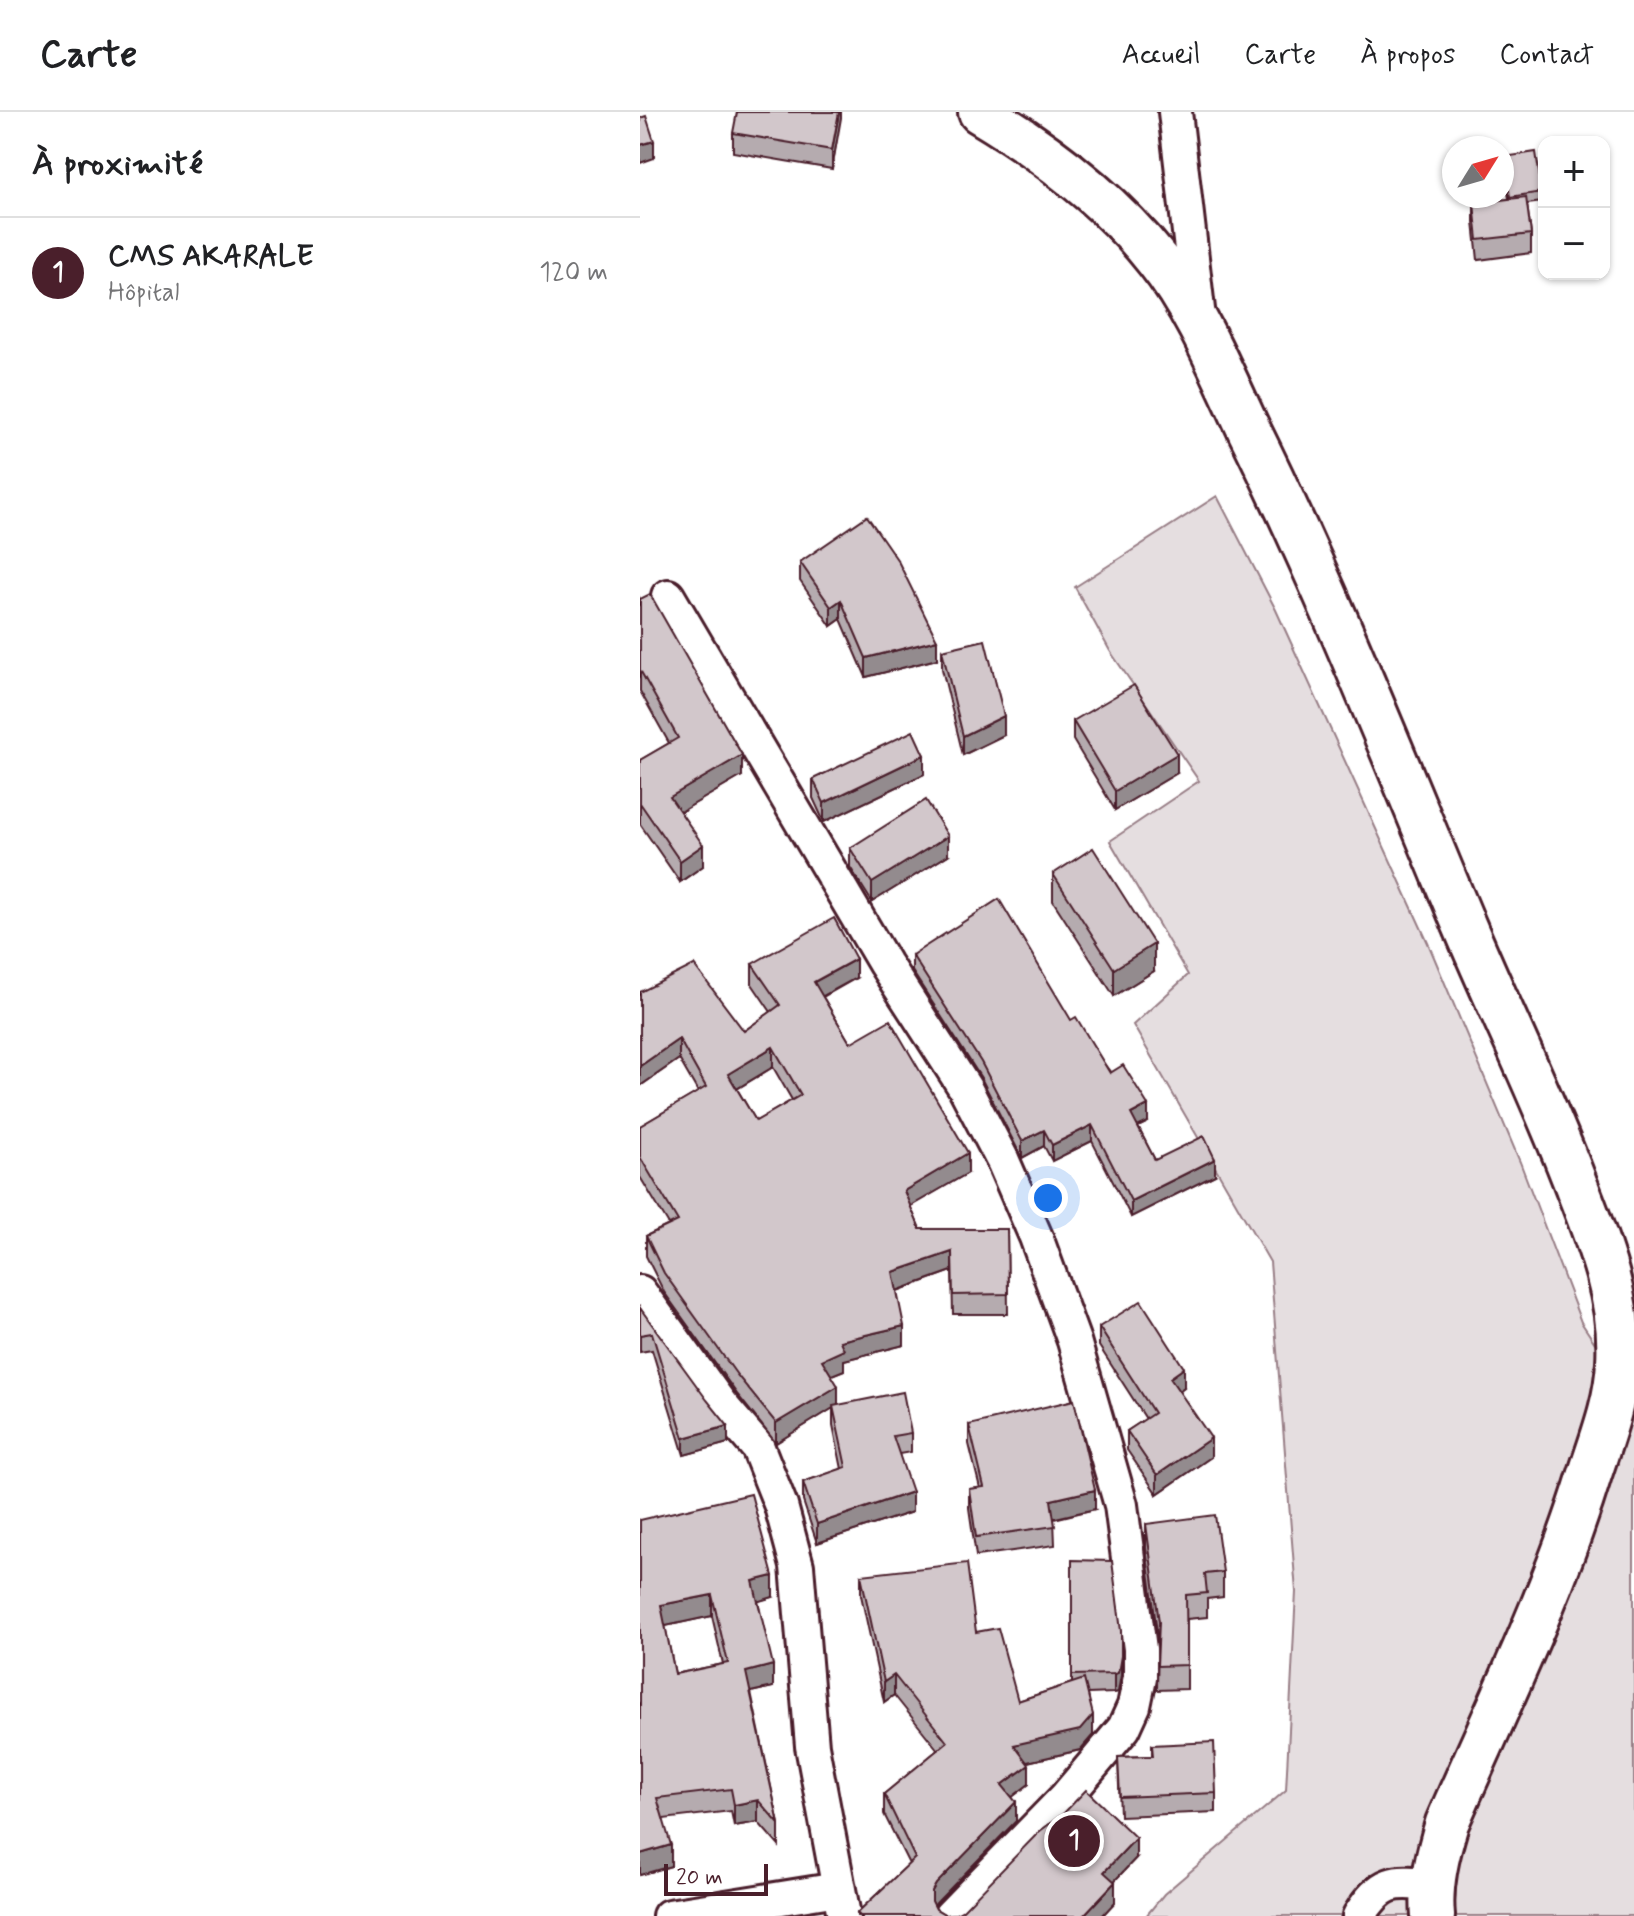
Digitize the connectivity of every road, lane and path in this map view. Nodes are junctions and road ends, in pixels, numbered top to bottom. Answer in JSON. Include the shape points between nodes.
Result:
{"nodes":[{"id":1,"x":980,"y":112,"type":"edge"},
{"id":2,"x":1175,"y":112,"type":"edge"},
{"id":3,"x":1200,"y":330,"type":"junction"},
{"id":4,"x":668,"y":596,"type":"dead end"},
{"id":5,"x":640,"y":1292,"type":"edge"},
{"id":6,"x":1433,"y":1901,"type":"edge"},
{"id":7,"x":841,"y":1902,"type":"edge"},
{"id":8,"x":669,"y":1916,"type":"edge"},
{"id":9,"x":950,"y":1916,"type":"edge"},
{"id":10,"x":1359,"y":1916,"type":"edge"}],
"edges":[{"from":1,"to":3,"type":"main road","via":[[1079,181],[1125,223],[1160,262]]},
{"from":2,"to":3,"type":"street"},
{"from":3,"to":6,"type":"main road","via":[[1291,514],[1560,1142],[1598,1242],[1615,1313],[1619,1359],[1614,1402],[1579,1515],[1541,1612],[1447,1823]]},
{"from":4,"to":9,"type":"street","via":[[885,964],[965,1088],[1003,1161],[1074,1341],[1121,1505],[1140,1649],[1134,1706],[1124,1728],[1076,1786]]},
{"from":5,"to":7,"type":"street","via":[[758,1448],[781,1506],[797,1566],[812,1746]]},
{"from":6,"to":10,"type":"street","via":[[1403,1881],[1386,1885]]},
{"from":7,"to":8,"type":"street"}]}
